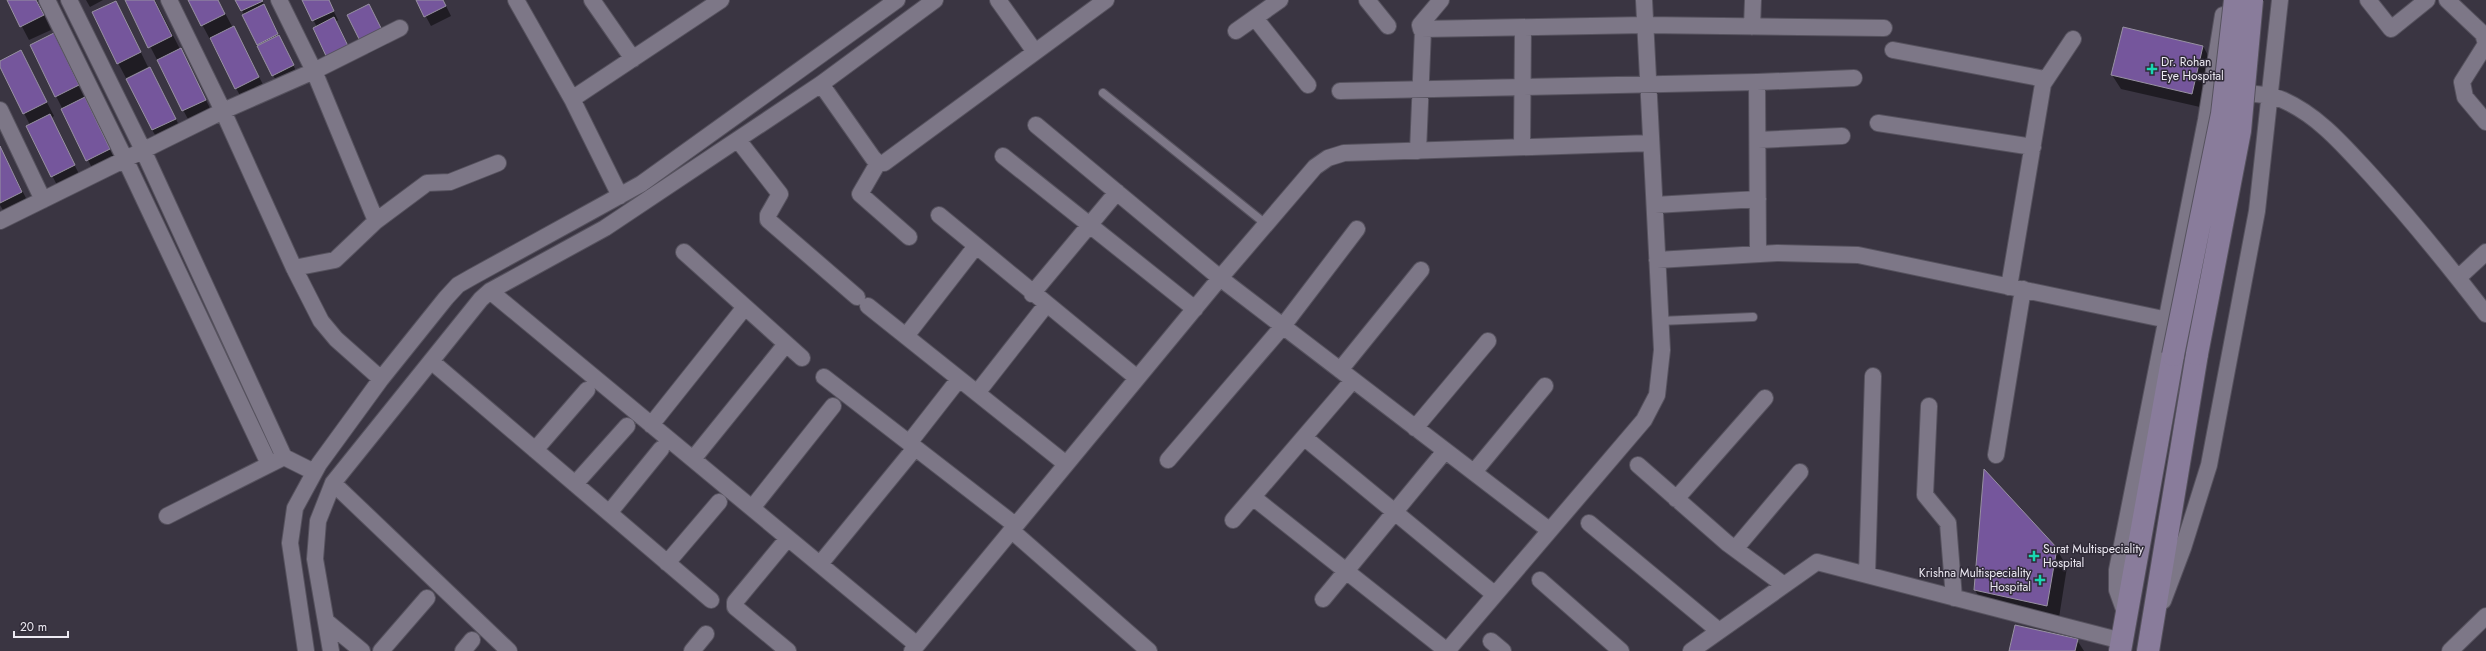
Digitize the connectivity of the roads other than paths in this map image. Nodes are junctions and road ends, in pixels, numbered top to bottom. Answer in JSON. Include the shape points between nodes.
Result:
{"nodes":[{"id":1,"x":47,"y":0,"type":"edge"},
{"id":2,"x":69,"y":0,"type":"edge"},
{"id":3,"x":169,"y":0,"type":"edge"},
{"id":4,"x":279,"y":0,"type":"edge"},
{"id":5,"x":516,"y":0,"type":"edge"},
{"id":6,"x":592,"y":0,"type":"edge"},
{"id":7,"x":721,"y":0,"type":"edge"},
{"id":8,"x":897,"y":0,"type":"edge"},
{"id":9,"x":935,"y":0,"type":"edge"},
{"id":10,"x":998,"y":0,"type":"edge"},
{"id":11,"x":1106,"y":0,"type":"edge"},
{"id":12,"x":1280,"y":0,"type":"edge"},
{"id":13,"x":1367,"y":0,"type":"edge"},
{"id":14,"x":1442,"y":0,"type":"edge"},
{"id":15,"x":1644,"y":0,"type":"edge"},
{"id":16,"x":1753,"y":0,"type":"edge"},
{"id":17,"x":2226,"y":0,"type":"edge"},
{"id":18,"x":2235,"y":0,"type":"edge"},
{"id":19,"x":2252,"y":0,"type":"edge"},
{"id":20,"x":2280,"y":0,"type":"edge"},
{"id":21,"x":2368,"y":0,"type":"edge"},
{"id":22,"x":2427,"y":0,"type":"edge"},
{"id":23,"x":2447,"y":0,"type":"edge"},
{"id":24,"x":1255,"y":18,"type":"junction"},
{"id":25,"x":1645,"y":25,"type":"junction"},
{"id":26,"x":1388,"y":26,"type":"dead end"},
{"id":27,"x":1752,"y":27,"type":"junction"},
{"id":28,"x":400,"y":28,"type":"dead end"},
{"id":29,"x":1523,"y":28,"type":"junction"},
{"id":30,"x":1884,"y":28,"type":"dead end"},
{"id":31,"x":1423,"y":30,"type":"junction"},
{"id":32,"x":1236,"y":31,"type":"dead end"},
{"id":33,"x":2074,"y":39,"type":"dead end"},
{"id":34,"x":2486,"y":44,"type":"edge"},
{"id":35,"x":1893,"y":50,"type":"dead end"},
{"id":36,"x":1035,"y":52,"type":"junction"},
{"id":37,"x":632,"y":59,"type":"junction"},
{"id":38,"x":314,"y":71,"type":"junction"},
{"id":39,"x":1854,"y":78,"type":"dead end"},
{"id":40,"x":2045,"y":79,"type":"junction"},
{"id":41,"x":1757,"y":82,"type":"junction"},
{"id":42,"x":1648,"y":83,"type":"junction"},
{"id":43,"x":821,"y":84,"type":"junction"},
{"id":44,"x":1308,"y":85,"type":"dead end"},
{"id":45,"x":1524,"y":86,"type":"junction"},
{"id":46,"x":1421,"y":90,"type":"junction"},
{"id":47,"x":2211,"y":90,"type":"junction"},
{"id":48,"x":1340,"y":91,"type":"dead end"},
{"id":49,"x":1102,"y":93,"type":"dead end"},
{"id":50,"x":2271,"y":96,"type":"junction"},
{"id":51,"x":572,"y":99,"type":"junction"},
{"id":52,"x":0,"y":110,"type":"edge"},
{"id":53,"x":223,"y":111,"type":"junction"},
{"id":54,"x":2486,"y":122,"type":"edge"},
{"id":55,"x":1878,"y":123,"type":"dead end"},
{"id":56,"x":1036,"y":125,"type":"dead end"},
{"id":57,"x":1842,"y":136,"type":"dead end"},
{"id":58,"x":738,"y":140,"type":"junction"},
{"id":59,"x":1758,"y":140,"type":"junction"},
{"id":60,"x":1651,"y":143,"type":"junction"},
{"id":61,"x":1522,"y":147,"type":"junction"},
{"id":62,"x":2033,"y":147,"type":"junction"},
{"id":63,"x":143,"y":150,"type":"junction"},
{"id":64,"x":1418,"y":151,"type":"junction"},
{"id":65,"x":1003,"y":156,"type":"dead end"},
{"id":66,"x":126,"y":161,"type":"junction"},
{"id":67,"x":498,"y":163,"type":"dead end"},
{"id":68,"x":878,"y":163,"type":"junction"},
{"id":69,"x":1117,"y":192,"type":"junction"},
{"id":70,"x":620,"y":196,"type":"junction"},
{"id":71,"x":1758,"y":199,"type":"junction"},
{"id":72,"x":44,"y":200,"type":"junction"},
{"id":73,"x":1655,"y":205,"type":"junction"},
{"id":74,"x":939,"y":215,"type":"dead end"},
{"id":75,"x":575,"y":220,"type":"junction"},
{"id":76,"x":0,"y":221,"type":"edge"},
{"id":77,"x":376,"y":221,"type":"junction"},
{"id":78,"x":1090,"y":224,"type":"junction"},
{"id":79,"x":1267,"y":225,"type":"junction"},
{"id":80,"x":1358,"y":229,"type":"dead end"},
{"id":81,"x":909,"y":237,"type":"dead end"},
{"id":82,"x":587,"y":239,"type":"junction"},
{"id":83,"x":976,"y":246,"type":"junction"},
{"id":84,"x":684,"y":252,"type":"dead end"},
{"id":85,"x":2486,"y":252,"type":"edge"},
{"id":86,"x":1758,"y":254,"type":"junction"},
{"id":87,"x":1657,"y":260,"type":"junction"},
{"id":88,"x":294,"y":268,"type":"junction"},
{"id":89,"x":1421,"y":270,"type":"dead end"},
{"id":90,"x":1220,"y":278,"type":"junction"},
{"id":91,"x":2458,"y":278,"type":"junction"},
{"id":92,"x":2016,"y":288,"type":"junction"},
{"id":93,"x":490,"y":292,"type":"junction"},
{"id":94,"x":1032,"y":294,"type":"junction"},
{"id":95,"x":1046,"y":305,"type":"junction"},
{"id":96,"x":745,"y":307,"type":"junction"},
{"id":97,"x":1195,"y":309,"type":"junction"},
{"id":98,"x":2486,"y":314,"type":"edge"},
{"id":99,"x":1753,"y":317,"type":"dead end"},
{"id":100,"x":2168,"y":320,"type":"junction"},
{"id":101,"x":1660,"y":321,"type":"junction"},
{"id":102,"x":1283,"y":326,"type":"junction"},
{"id":103,"x":906,"y":336,"type":"junction"},
{"id":104,"x":1488,"y":341,"type":"dead end"},
{"id":105,"x":786,"y":344,"type":"junction"},
{"id":106,"x":802,"y":358,"type":"dead end"},
{"id":107,"x":430,"y":360,"type":"junction"},
{"id":108,"x":1340,"y":370,"type":"junction"},
{"id":109,"x":1873,"y":376,"type":"dead end"},
{"id":110,"x":824,"y":377,"type":"dead end"},
{"id":111,"x":1137,"y":378,"type":"junction"},
{"id":112,"x":381,"y":379,"type":"junction"},
{"id":113,"x":959,"y":379,"type":"junction"},
{"id":114,"x":1353,"y":380,"type":"junction"},
{"id":115,"x":1545,"y":386,"type":"dead end"},
{"id":116,"x":587,"y":390,"type":"dead end"},
{"id":117,"x":977,"y":393,"type":"junction"},
{"id":118,"x":1765,"y":398,"type":"dead end"},
{"id":119,"x":833,"y":406,"type":"dead end"},
{"id":120,"x":1929,"y":406,"type":"dead end"},
{"id":121,"x":650,"y":425,"type":"junction"},
{"id":122,"x":626,"y":426,"type":"dead end"},
{"id":123,"x":1415,"y":428,"type":"junction"},
{"id":124,"x":1305,"y":438,"type":"junction"},
{"id":125,"x":912,"y":445,"type":"junction"},
{"id":126,"x":661,"y":449,"type":"dead end"},
{"id":127,"x":535,"y":450,"type":"junction"},
{"id":128,"x":1445,"y":451,"type":"junction"},
{"id":129,"x":1996,"y":455,"type":"dead end"},
{"id":130,"x":284,"y":457,"type":"junction"},
{"id":131,"x":693,"y":459,"type":"junction"},
{"id":132,"x":1168,"y":460,"type":"dead end"},
{"id":133,"x":269,"y":464,"type":"junction"},
{"id":134,"x":1066,"y":464,"type":"junction"},
{"id":135,"x":1638,"y":465,"type":"dead end"},
{"id":136,"x":314,"y":472,"type":"junction"},
{"id":137,"x":1474,"y":472,"type":"junction"},
{"id":138,"x":1800,"y":472,"type":"dead end"},
{"id":139,"x":332,"y":483,"type":"junction"},
{"id":140,"x":575,"y":484,"type":"junction"},
{"id":141,"x":1254,"y":498,"type":"junction"},
{"id":142,"x":1676,"y":499,"type":"junction"},
{"id":143,"x":719,"y":502,"type":"dead end"},
{"id":144,"x":752,"y":508,"type":"junction"},
{"id":145,"x":1395,"y":512,"type":"junction"},
{"id":146,"x":609,"y":513,"type":"junction"},
{"id":147,"x":167,"y":516,"type":"dead end"},
{"id":148,"x":1233,"y":520,"type":"dead end"},
{"id":149,"x":1589,"y":523,"type":"dead end"},
{"id":150,"x":2144,"y":524,"type":"junction"},
{"id":151,"x":2169,"y":527,"type":"junction"},
{"id":152,"x":1013,"y":528,"type":"junction"},
{"id":153,"x":1549,"y":530,"type":"junction"},
{"id":154,"x":788,"y":538,"type":"junction"},
{"id":155,"x":1735,"y":549,"type":"junction"},
{"id":156,"x":667,"y":563,"type":"junction"},
{"id":157,"x":820,"y":564,"type":"junction"},
{"id":158,"x":1348,"y":571,"type":"junction"},
{"id":159,"x":1867,"y":575,"type":"junction"},
{"id":160,"x":1540,"y":580,"type":"dead end"},
{"id":161,"x":1784,"y":586,"type":"junction"},
{"id":162,"x":1494,"y":594,"type":"junction"},
{"id":163,"x":426,"y":598,"type":"dead end"},
{"id":164,"x":1954,"y":598,"type":"junction"},
{"id":165,"x":1323,"y":599,"type":"dead end"},
{"id":166,"x":711,"y":600,"type":"dead end"},
{"id":167,"x":2486,"y":616,"type":"edge"},
{"id":168,"x":327,"y":622,"type":"junction"},
{"id":169,"x":1719,"y":631,"type":"junction"},
{"id":170,"x":706,"y":634,"type":"dead end"},
{"id":171,"x":2123,"y":637,"type":"edge"},
{"id":172,"x":1491,"y":641,"type":"dead end"},
{"id":173,"x":2150,"y":641,"type":"edge"},
{"id":174,"x":914,"y":648,"type":"edge"},
{"id":175,"x":306,"y":651,"type":"edge"},
{"id":176,"x":331,"y":651,"type":"edge"},
{"id":177,"x":362,"y":651,"type":"edge"},
{"id":178,"x":381,"y":651,"type":"edge"},
{"id":179,"x":509,"y":651,"type":"edge"},
{"id":180,"x":692,"y":651,"type":"edge"},
{"id":181,"x":788,"y":651,"type":"edge"},
{"id":182,"x":1149,"y":651,"type":"edge"},
{"id":183,"x":1447,"y":651,"type":"edge"},
{"id":184,"x":1503,"y":651,"type":"edge"},
{"id":185,"x":1621,"y":651,"type":"edge"},
{"id":186,"x":1691,"y":651,"type":"edge"},
{"id":187,"x":2450,"y":651,"type":"edge"}],
"edges":[{"from":1,"to":66,"type":"street"},
{"from":2,"to":63,"type":"street"},
{"from":3,"to":53,"type":"street"},
{"from":4,"to":38,"type":"street"},
{"from":5,"to":51,"type":"street"},
{"from":6,"to":37,"type":"street"},
{"from":7,"to":37,"type":"street"},
{"from":8,"to":70,"type":"street","via":[[654,175]]},
{"from":9,"to":43,"type":"street"},
{"from":10,"to":36,"type":"street"},
{"from":11,"to":36,"type":"street"},
{"from":12,"to":24,"type":"street"},
{"from":13,"to":26,"type":"street"},
{"from":14,"to":31,"type":"street","via":[[1420,24]]},
{"from":15,"to":25,"type":"street"},
{"from":16,"to":27,"type":"street"},
{"from":17,"to":47,"type":"street"},
{"from":18,"to":150,"type":"main road","bridge":true,"via":[[2222,114],[2173,355]]},
{"from":19,"to":151,"type":"main road","bridge":true,"via":[[2240,131],[2197,354]]},
{"from":20,"to":50,"type":"street"},
{"from":21,"to":22,"type":"street","via":[[2391,29]]},
{"from":23,"to":34,"type":"street","via":[[2483,34]]},
{"from":24,"to":32,"type":"street"},
{"from":24,"to":44,"type":"street"},
{"from":25,"to":27,"type":"street"},
{"from":25,"to":29,"type":"street"},
{"from":25,"to":42,"type":"street"},
{"from":27,"to":30,"type":"street"},
{"from":28,"to":38,"type":"street"},
{"from":29,"to":31,"type":"street"},
{"from":29,"to":45,"type":"street"},
{"from":31,"to":46,"type":"street"},
{"from":33,"to":40,"type":"street"},
{"from":34,"to":54,"type":"street","via":[[2462,82],[2465,97]]},
{"from":35,"to":40,"type":"street"},
{"from":36,"to":68,"type":"street","via":[[892,159]]},
{"from":37,"to":51,"type":"street"},
{"from":38,"to":53,"type":"street"},
{"from":38,"to":77,"type":"street"},
{"from":39,"to":41,"type":"street"},
{"from":40,"to":62,"type":"street"},
{"from":41,"to":42,"type":"street"},
{"from":41,"to":59,"type":"street"},
{"from":42,"to":45,"type":"street"},
{"from":42,"to":60,"type":"street"},
{"from":43,"to":58,"type":"street"},
{"from":43,"to":68,"type":"street"},
{"from":45,"to":46,"type":"street"},
{"from":45,"to":61,"type":"street"},
{"from":46,"to":48,"type":"street"},
{"from":46,"to":64,"type":"street"},
{"from":47,"to":50,"type":"street"},
{"from":47,"to":100,"type":"street"},
{"from":49,"to":79,"type":"lane"},
{"from":50,"to":91,"type":"street","via":[[2307,112],[2336,138],[2393,199]]},
{"from":50,"to":173,"type":"street","via":[[2257,211],[2209,465]]},
{"from":51,"to":70,"type":"street"},
{"from":52,"to":72,"type":"street"},
{"from":53,"to":63,"type":"street"},
{"from":53,"to":88,"type":"street"},
{"from":55,"to":62,"type":"street"},
{"from":56,"to":69,"type":"street"},
{"from":57,"to":59,"type":"street"},
{"from":58,"to":82,"type":"street"},
{"from":58,"to":103,"type":"street","via":[[780,194],[768,215],[768,220]]},
{"from":59,"to":71,"type":"street"},
{"from":60,"to":61,"type":"street"},
{"from":60,"to":73,"type":"street"},
{"from":61,"to":64,"type":"street"},
{"from":62,"to":92,"type":"street"},
{"from":63,"to":66,"type":"street"},
{"from":63,"to":130,"type":"street"},
{"from":64,"to":79,"type":"street","via":[[1344,153],[1328,158],[1315,167]]},
{"from":65,"to":78,"type":"street"},
{"from":66,"to":72,"type":"street"},
{"from":66,"to":133,"type":"street"},
{"from":67,"to":77,"type":"street","via":[[450,182],[427,183]]},
{"from":68,"to":81,"type":"street","via":[[860,194]]},
{"from":69,"to":78,"type":"street"},
{"from":69,"to":90,"type":"street"},
{"from":70,"to":75,"type":"street"},
{"from":71,"to":73,"type":"street"},
{"from":71,"to":86,"type":"street"},
{"from":72,"to":76,"type":"street"},
{"from":73,"to":87,"type":"street"},
{"from":74,"to":83,"type":"street"},
{"from":75,"to":82,"type":"street"},
{"from":75,"to":112,"type":"street","via":[[458,286]]},
{"from":77,"to":88,"type":"street","via":[[335,260]]},
{"from":78,"to":94,"type":"street"},
{"from":78,"to":97,"type":"street"},
{"from":79,"to":90,"type":"street"},
{"from":80,"to":102,"type":"street"},
{"from":82,"to":93,"type":"street"},
{"from":83,"to":94,"type":"street"},
{"from":83,"to":103,"type":"street"},
{"from":84,"to":96,"type":"street"},
{"from":85,"to":91,"type":"street"},
{"from":86,"to":87,"type":"street"},
{"from":86,"to":92,"type":"street","via":[[1858,255]]},
{"from":87,"to":101,"type":"street"},
{"from":88,"to":112,"type":"street","via":[[327,330]]},
{"from":89,"to":108,"type":"street"},
{"from":90,"to":97,"type":"street"},
{"from":90,"to":102,"type":"street"},
{"from":91,"to":98,"type":"street"},
{"from":92,"to":100,"type":"street"},
{"from":92,"to":129,"type":"street"},
{"from":93,"to":107,"type":"street","via":[[481,299]]},
{"from":93,"to":121,"type":"street"},
{"from":94,"to":95,"type":"street"},
{"from":95,"to":111,"type":"street"},
{"from":95,"to":117,"type":"street"},
{"from":96,"to":105,"type":"street"},
{"from":96,"to":121,"type":"street"},
{"from":97,"to":111,"type":"street"},
{"from":99,"to":101,"type":"lane"},
{"from":100,"to":171,"type":"street","via":[[2117,570]]},
{"from":101,"to":153,"type":"street","via":[[1662,350],[1657,395],[1644,420]]},
{"from":102,"to":108,"type":"street"},
{"from":102,"to":132,"type":"street"},
{"from":103,"to":113,"type":"street"},
{"from":104,"to":123,"type":"street"},
{"from":105,"to":106,"type":"street"},
{"from":105,"to":131,"type":"street"},
{"from":107,"to":127,"type":"street"},
{"from":107,"to":139,"type":"street"},
{"from":108,"to":114,"type":"street"},
{"from":109,"to":159,"type":"street"},
{"from":110,"to":125,"type":"street"},
{"from":111,"to":134,"type":"street"},
{"from":112,"to":136,"type":"street"},
{"from":113,"to":117,"type":"street"},
{"from":113,"to":125,"type":"street"},
{"from":114,"to":123,"type":"street"},
{"from":114,"to":124,"type":"street"},
{"from":115,"to":137,"type":"street"},
{"from":116,"to":127,"type":"street"},
{"from":117,"to":134,"type":"street"},
{"from":118,"to":142,"type":"street"},
{"from":119,"to":144,"type":"street"},
{"from":120,"to":164,"type":"street","via":[[1925,495],[1948,523]]},
{"from":121,"to":131,"type":"street"},
{"from":122,"to":140,"type":"street"},
{"from":123,"to":128,"type":"street"},
{"from":124,"to":141,"type":"street"},
{"from":124,"to":145,"type":"street"},
{"from":125,"to":152,"type":"street"},
{"from":125,"to":157,"type":"street"},
{"from":126,"to":146,"type":"street"},
{"from":127,"to":140,"type":"street"},
{"from":128,"to":137,"type":"street"},
{"from":128,"to":145,"type":"street"},
{"from":130,"to":133,"type":"street"},
{"from":130,"to":136,"type":"street"},
{"from":131,"to":144,"type":"street"},
{"from":133,"to":147,"type":"street"},
{"from":134,"to":152,"type":"street"},
{"from":135,"to":142,"type":"street"},
{"from":136,"to":175,"type":"street","via":[[295,508],[290,543]]},
{"from":137,"to":153,"type":"street"},
{"from":138,"to":155,"type":"street"},
{"from":139,"to":168,"type":"street","via":[[318,521],[315,542],[315,559]]},
{"from":139,"to":179,"type":"street"},
{"from":140,"to":146,"type":"street"},
{"from":141,"to":148,"type":"street"},
{"from":141,"to":158,"type":"street"},
{"from":142,"to":155,"type":"street"},
{"from":143,"to":156,"type":"street"},
{"from":144,"to":154,"type":"street"},
{"from":145,"to":158,"type":"street"},
{"from":145,"to":162,"type":"street"},
{"from":146,"to":156,"type":"street"},
{"from":149,"to":169,"type":"street"},
{"from":150,"to":151,"type":"main road"},
{"from":150,"to":171,"type":"main road"},
{"from":151,"to":173,"type":"main road"},
{"from":152,"to":174,"type":"street"},
{"from":152,"to":182,"type":"street"},
{"from":153,"to":162,"type":"street"},
{"from":154,"to":157,"type":"street"},
{"from":154,"to":181,"type":"street","via":[[735,602],[735,607]]},
{"from":155,"to":161,"type":"street"},
{"from":156,"to":166,"type":"street"},
{"from":157,"to":174,"type":"street"},
{"from":158,"to":165,"type":"street"},
{"from":158,"to":183,"type":"street"},
{"from":159,"to":161,"type":"street","via":[[1817,562]]},
{"from":159,"to":164,"type":"street"},
{"from":160,"to":185,"type":"street"},
{"from":161,"to":169,"type":"street"},
{"from":162,"to":183,"type":"street"},
{"from":163,"to":178,"type":"street"},
{"from":164,"to":171,"type":"street"},
{"from":167,"to":187,"type":"street"},
{"from":168,"to":176,"type":"street"},
{"from":168,"to":177,"type":"street"},
{"from":169,"to":186,"type":"street"},
{"from":170,"to":180,"type":"street"},
{"from":171,"to":173,"type":"main road"},
{"from":172,"to":184,"type":"street"}]}
